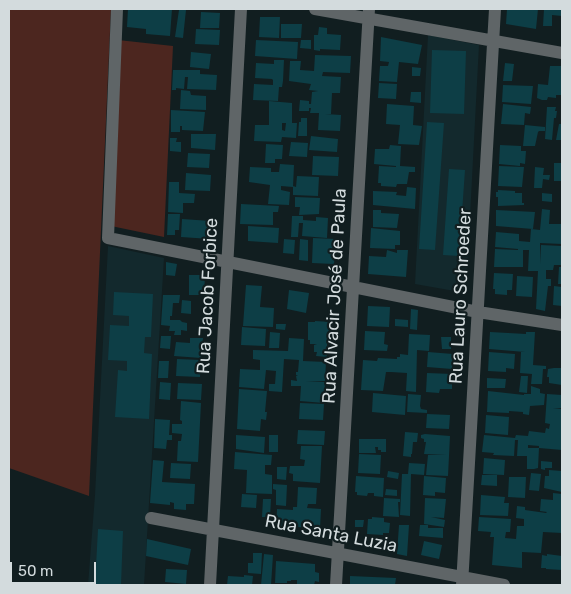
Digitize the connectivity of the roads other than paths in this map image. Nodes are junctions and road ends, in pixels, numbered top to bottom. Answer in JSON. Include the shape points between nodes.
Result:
{"nodes":[{"id":1,"x":117,"y":9,"type":"edge"},
{"id":2,"x":241,"y":9,"type":"edge"},
{"id":3,"x":315,"y":9,"type":"edge"},
{"id":4,"x":495,"y":9,"type":"edge"},
{"id":5,"x":369,"y":14,"type":"edge"},
{"id":6,"x":493,"y":41,"type":"junction"},
{"id":7,"x":562,"y":53,"type":"edge"},
{"id":8,"x":227,"y":262,"type":"junction"},
{"id":9,"x":353,"y":288,"type":"junction"},
{"id":10,"x":478,"y":312,"type":"junction"},
{"id":11,"x":562,"y":325,"type":"edge"},
{"id":12,"x":151,"y":518,"type":"dead end"},
{"id":13,"x":213,"y":529,"type":"junction"},
{"id":14,"x":338,"y":553,"type":"junction"},
{"id":15,"x":462,"y":581,"type":"edge"},
{"id":16,"x":210,"y":585,"type":"edge"},
{"id":17,"x":336,"y":585,"type":"edge"},
{"id":18,"x":504,"y":585,"type":"edge"}],
"edges":[{"from":1,"to":8,"type":"street","via":[[108,238]]},
{"from":2,"to":8,"type":"street","name":"Rua Jacob Forbice"},
{"from":3,"to":5,"type":"street"},
{"from":4,"to":6,"type":"street","name":"Rua Lauro Schroeder"},
{"from":5,"to":6,"type":"street"},
{"from":5,"to":9,"type":"street","name":"Rua Alvacir José de Paula"},
{"from":6,"to":7,"type":"street"},
{"from":6,"to":10,"type":"street","name":"Rua Lauro Schroeder"},
{"from":8,"to":9,"type":"street"},
{"from":8,"to":13,"type":"street","name":"Rua Jacob Forbice"},
{"from":9,"to":10,"type":"street"},
{"from":9,"to":14,"type":"street","name":"Rua Alvacir José de Paula"},
{"from":10,"to":11,"type":"street"},
{"from":10,"to":15,"type":"street","name":"Rua Lauro Schroeder"},
{"from":12,"to":13,"type":"street","name":"Rua Santa Luzia"},
{"from":13,"to":14,"type":"street","name":"Rua Santa Luzia"},
{"from":13,"to":16,"type":"street","name":"Rua Jacob Forbice"},
{"from":14,"to":15,"type":"street","name":"Rua Santa Luzia"},
{"from":14,"to":17,"type":"street","name":"Rua Alvacir José de Paula"},
{"from":15,"to":18,"type":"street","name":"Rua Santa Luzia"}]}
